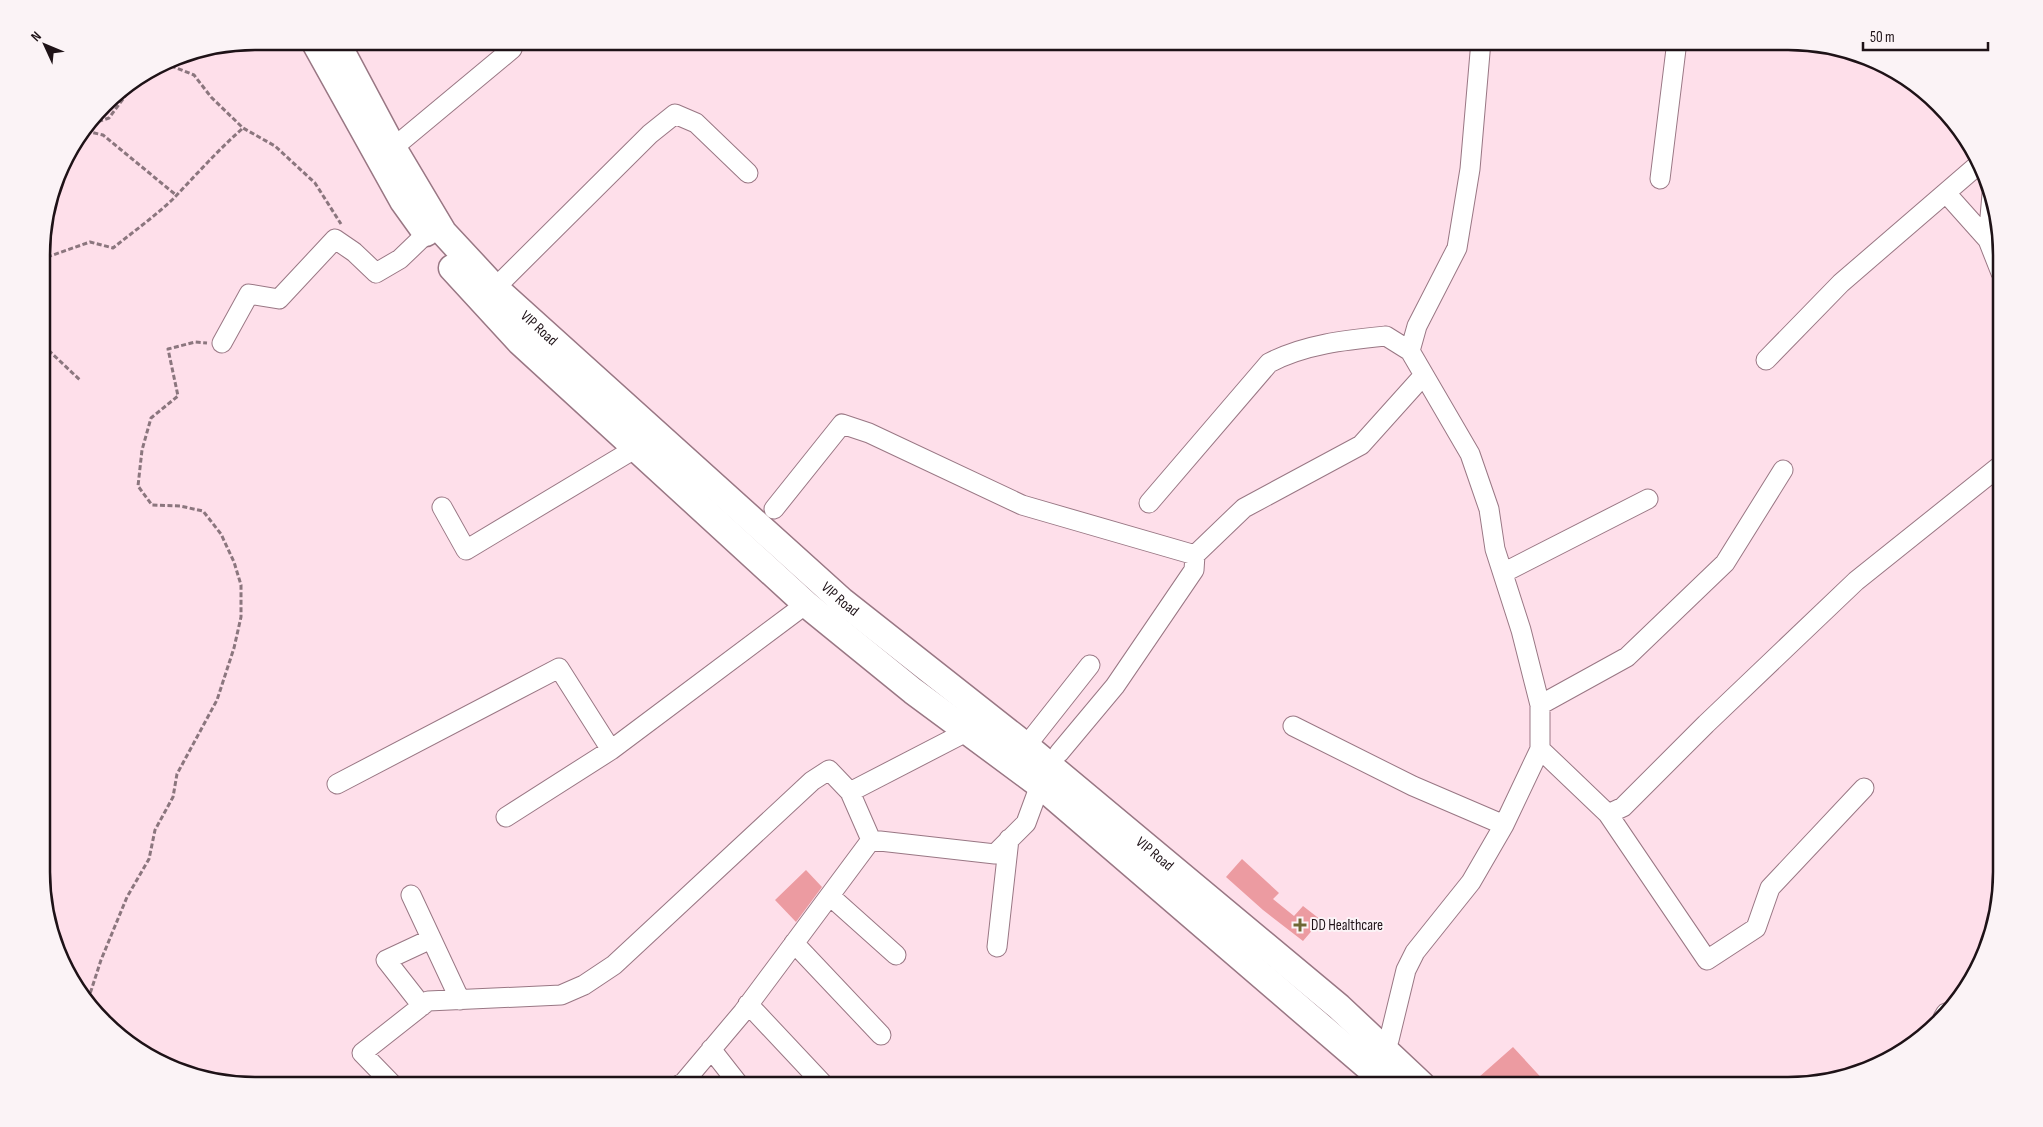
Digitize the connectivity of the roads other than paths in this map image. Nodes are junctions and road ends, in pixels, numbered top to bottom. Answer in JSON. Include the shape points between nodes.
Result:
{"nodes":[{"id":1,"x":320,"y":50,"type":"edge"},
{"id":2,"x":340,"y":50,"type":"edge"},
{"id":3,"x":511,"y":50,"type":"edge"},
{"id":4,"x":1480,"y":50,"type":"edge"},
{"id":5,"x":1676,"y":50,"type":"edge"},
{"id":6,"x":367,"y":118,"type":"junction"},
{"id":7,"x":394,"y":148,"type":"junction"},
{"id":8,"x":1974,"y":169,"type":"edge"},
{"id":9,"x":748,"y":173,"type":"dead end"},
{"id":10,"x":1660,"y":179,"type":"dead end"},
{"id":11,"x":1946,"y":193,"type":"junction"},
{"id":12,"x":1990,"y":220,"type":"edge"},
{"id":13,"x":426,"y":234,"type":"junction"},
{"id":14,"x":1988,"y":240,"type":"junction"},
{"id":15,"x":1993,"y":253,"type":"edge"},
{"id":16,"x":495,"y":288,"type":"junction"},
{"id":17,"x":222,"y":344,"type":"road end"},
{"id":18,"x":1410,"y":351,"type":"junction"},
{"id":19,"x":1766,"y":360,"type":"dead end"},
{"id":20,"x":1423,"y":376,"type":"junction"},
{"id":21,"x":636,"y":448,"type":"junction"},
{"id":22,"x":1783,"y":470,"type":"dead end"},
{"id":23,"x":1993,"y":474,"type":"edge"},
{"id":24,"x":1648,"y":499,"type":"dead end"},
{"id":25,"x":1149,"y":503,"type":"dead end"},
{"id":26,"x":442,"y":507,"type":"dead end"},
{"id":27,"x":774,"y":509,"type":"dead end"},
{"id":28,"x":1195,"y":554,"type":"junction"},
{"id":29,"x":1503,"y":573,"type":"junction"},
{"id":30,"x":806,"y":604,"type":"junction"},
{"id":31,"x":1090,"y":666,"type":"dead end"},
{"id":32,"x":1540,"y":705,"type":"junction"},
{"id":33,"x":1293,"y":726,"type":"dead end"},
{"id":34,"x":968,"y":731,"type":"junction"},
{"id":35,"x":1026,"y":746,"type":"junction"},
{"id":36,"x":1540,"y":749,"type":"junction"},
{"id":37,"x":611,"y":750,"type":"junction"},
{"id":38,"x":1059,"y":753,"type":"dead end"},
{"id":39,"x":337,"y":784,"type":"dead end"},
{"id":40,"x":1040,"y":785,"type":"junction"},
{"id":41,"x":1864,"y":788,"type":"dead end"},
{"id":42,"x":850,"y":792,"type":"junction"},
{"id":43,"x":1608,"y":814,"type":"junction"},
{"id":44,"x":506,"y":817,"type":"dead end"},
{"id":45,"x":1504,"y":824,"type":"junction"},
{"id":46,"x":1010,"y":839,"type":"junction"},
{"id":47,"x":871,"y":840,"type":"junction"},
{"id":48,"x":410,"y":895,"type":"dead end"},
{"id":49,"x":830,"y":896,"type":"junction"},
{"id":50,"x":431,"y":939,"type":"junction"},
{"id":51,"x":794,"y":943,"type":"junction"},
{"id":52,"x":997,"y":947,"type":"dead end"},
{"id":53,"x":896,"y":955,"type":"dead end"},
{"id":54,"x":460,"y":1000,"type":"junction"},
{"id":55,"x":748,"y":1004,"type":"junction"},
{"id":56,"x":422,"y":1006,"type":"junction"},
{"id":57,"x":882,"y":1035,"type":"dead end"},
{"id":58,"x":711,"y":1049,"type":"junction"},
{"id":59,"x":1375,"y":1057,"type":"junction"},
{"id":60,"x":385,"y":1077,"type":"edge"},
{"id":61,"x":688,"y":1077,"type":"edge"},
{"id":62,"x":733,"y":1077,"type":"edge"},
{"id":63,"x":817,"y":1077,"type":"edge"},
{"id":64,"x":1385,"y":1077,"type":"edge"},
{"id":65,"x":1409,"y":1077,"type":"edge"}],
"edges":[{"from":1,"to":6,"type":"main road","name":"VIP Road"},
{"from":2,"to":6,"type":"main road","name":"VIP Road"},
{"from":3,"to":7,"type":"street"},
{"from":4,"to":18,"type":"street","via":[[1470,169],[1457,248],[1417,326]]},
{"from":5,"to":10,"type":"street"},
{"from":6,"to":7,"type":"main road","name":"VIP Road"},
{"from":6,"to":13,"type":"main road","name":"VIP Road","via":[[403,201]]},
{"from":7,"to":16,"type":"main road","name":"VIP Road","via":[[443,232]]},
{"from":8,"to":11,"type":"street"},
{"from":9,"to":16,"type":"street","via":[[696,123],[676,114],[644,141]]},
{"from":11,"to":14,"type":"street"},
{"from":11,"to":19,"type":"street","via":[[1840,283]]},
{"from":12,"to":14,"type":"street"},
{"from":13,"to":17,"type":"street","via":[[400,259],[376,273],[354,252],[335,240],[279,299],[249,294]]},
{"from":13,"to":21,"type":"main road","name":"VIP Road","via":[[446,262],[520,342]]},
{"from":14,"to":15,"type":"street"},
{"from":16,"to":35,"type":"main road","name":"VIP Road","via":[[842,601]]},
{"from":18,"to":20,"type":"street"},
{"from":18,"to":25,"type":"street","via":[[1386,336],[1328,343],[1285,355],[1269,364]]},
{"from":20,"to":28,"type":"street","via":[[1361,444],[1244,508]]},
{"from":20,"to":29,"type":"street","via":[[1470,454],[1489,509],[1495,549]]},
{"from":21,"to":26,"type":"street","via":[[466,550]]},
{"from":21,"to":30,"type":"main road","name":"VIP Road"},
{"from":22,"to":32,"type":"street","via":[[1725,563],[1627,657]]},
{"from":23,"to":43,"type":"street","via":[[1856,581],[1623,807]]},
{"from":24,"to":29,"type":"street"},
{"from":27,"to":28,"type":"street","via":[[842,424],[869,433],[1022,505]]},
{"from":28,"to":38,"type":"street","via":[[1194,570],[1115,686]]},
{"from":29,"to":32,"type":"street"},
{"from":30,"to":34,"type":"main road","name":"VIP Road"},
{"from":30,"to":37,"type":"street"},
{"from":31,"to":35,"type":"street"},
{"from":32,"to":36,"type":"street"},
{"from":33,"to":45,"type":"street","via":[[1404,782]]},
{"from":34,"to":40,"type":"main road","name":"VIP Road"},
{"from":34,"to":42,"type":"street"},
{"from":35,"to":59,"type":"main road","name":"VIP Road","via":[[1339,1007]]},
{"from":36,"to":43,"type":"street"},
{"from":36,"to":45,"type":"street"},
{"from":37,"to":39,"type":"street","via":[[559,668]]},
{"from":37,"to":44,"type":"street"},
{"from":40,"to":46,"type":"street","via":[[1026,823]]},
{"from":40,"to":59,"type":"main road","name":"VIP Road"},
{"from":41,"to":43,"type":"street","via":[[1770,888],[1756,928],[1707,960]]},
{"from":42,"to":47,"type":"street"},
{"from":42,"to":54,"type":"street","via":[[828,770],[812,781],[614,964],[584,985],[561,995]]},
{"from":45,"to":59,"type":"street","via":[[1471,882],[1415,952],[1406,970],[1389,1040]]},
{"from":46,"to":47,"type":"street","via":[[995,854]]},
{"from":46,"to":52,"type":"street"},
{"from":47,"to":49,"type":"street"},
{"from":48,"to":50,"type":"street"},
{"from":49,"to":51,"type":"street"},
{"from":49,"to":53,"type":"street"},
{"from":50,"to":54,"type":"street"},
{"from":50,"to":56,"type":"street","via":[[386,960]]},
{"from":51,"to":55,"type":"street"},
{"from":51,"to":57,"type":"street"},
{"from":54,"to":56,"type":"street","via":[[428,1001]]},
{"from":55,"to":58,"type":"street"},
{"from":55,"to":63,"type":"street"},
{"from":56,"to":60,"type":"street","via":[[362,1053]]},
{"from":58,"to":61,"type":"street"},
{"from":58,"to":62,"type":"street"},
{"from":59,"to":64,"type":"main road","name":"VIP Road"},
{"from":59,"to":65,"type":"main road","name":"VIP Road"}]}
